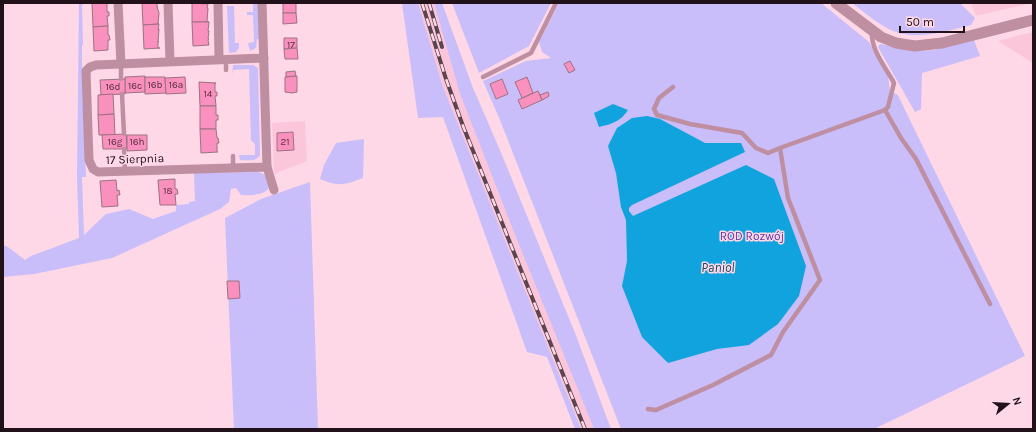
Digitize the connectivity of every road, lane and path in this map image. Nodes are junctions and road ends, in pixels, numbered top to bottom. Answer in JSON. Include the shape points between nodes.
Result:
{"nodes":[{"id":1,"x":118,"y":3,"type":"edge"},
{"id":2,"x":168,"y":3,"type":"edge"},
{"id":3,"x":218,"y":3,"type":"edge"},
{"id":4,"x":262,"y":3,"type":"edge"},
{"id":5,"x":556,"y":3,"type":"edge"},
{"id":6,"x":836,"y":3,"type":"edge"},
{"id":7,"x":1033,"y":20,"type":"edge"},
{"id":8,"x":872,"y":31,"type":"junction"},
{"id":9,"x":264,"y":58,"type":"junction"},
{"id":10,"x":223,"y":59,"type":"junction"},
{"id":11,"x":170,"y":61,"type":"junction"},
{"id":12,"x":121,"y":64,"type":"junction"},
{"id":13,"x":226,"y":70,"type":"dead end"},
{"id":14,"x":482,"y":77,"type":"dead end"},
{"id":15,"x":121,"y":79,"type":"dead end"},
{"id":16,"x":673,"y":87,"type":"dead end"},
{"id":17,"x":122,"y":94,"type":"dead end"},
{"id":18,"x":885,"y":110,"type":"junction"},
{"id":19,"x":124,"y":134,"type":"dead end"},
{"id":20,"x":780,"y":148,"type":"junction"},
{"id":21,"x":124,"y":149,"type":"dead end"},
{"id":22,"x":233,"y":156,"type":"dead end"},
{"id":23,"x":267,"y":167,"type":"junction"},
{"id":24,"x":233,"y":168,"type":"junction"},
{"id":25,"x":125,"y":172,"type":"junction"},
{"id":26,"x":274,"y":190,"type":"dead end"},
{"id":27,"x":990,"y":304,"type":"dead end"},
{"id":28,"x":648,"y":409,"type":"dead end"}],
"edges":[{"from":1,"to":12,"type":"street"},
{"from":2,"to":11,"type":"street"},
{"from":3,"to":10,"type":"street"},
{"from":4,"to":9,"type":"street"},
{"from":5,"to":14,"type":"lane","via":[[531,53]]},
{"from":6,"to":8,"type":"street"},
{"from":7,"to":8,"type":"street","via":[[929,45],[915,46],[896,43]]},
{"from":8,"to":18,"type":"lane","via":[[874,46],[894,84]]},
{"from":9,"to":10,"type":"street","name":"17 Sierpnia"},
{"from":9,"to":23,"type":"street"},
{"from":10,"to":11,"type":"street","name":"17 Sierpnia"},
{"from":10,"to":13,"type":"lane"},
{"from":11,"to":12,"type":"street","name":"17 Sierpnia"},
{"from":12,"to":15,"type":"lane"},
{"from":12,"to":25,"type":"street","name":"17 Sierpnia","via":[[96,65],[86,71],[89,153],[93,170]]},
{"from":16,"to":20,"type":"lane","via":[[659,98],[654,109],[657,115],[742,133],[756,148],[768,153]]},
{"from":17,"to":19,"type":"lane"},
{"from":18,"to":20,"type":"lane"},
{"from":18,"to":27,"type":"lane","via":[[916,159]]},
{"from":20,"to":28,"type":"lane","via":[[788,198],[820,280],[783,332],[771,355],[713,386],[656,410]]},
{"from":21,"to":25,"type":"lane"},
{"from":22,"to":24,"type":"lane"},
{"from":23,"to":24,"type":"street","name":"17 Sierpnia"},
{"from":23,"to":26,"type":"street"},
{"from":24,"to":25,"type":"street","name":"17 Sierpnia"}]}
